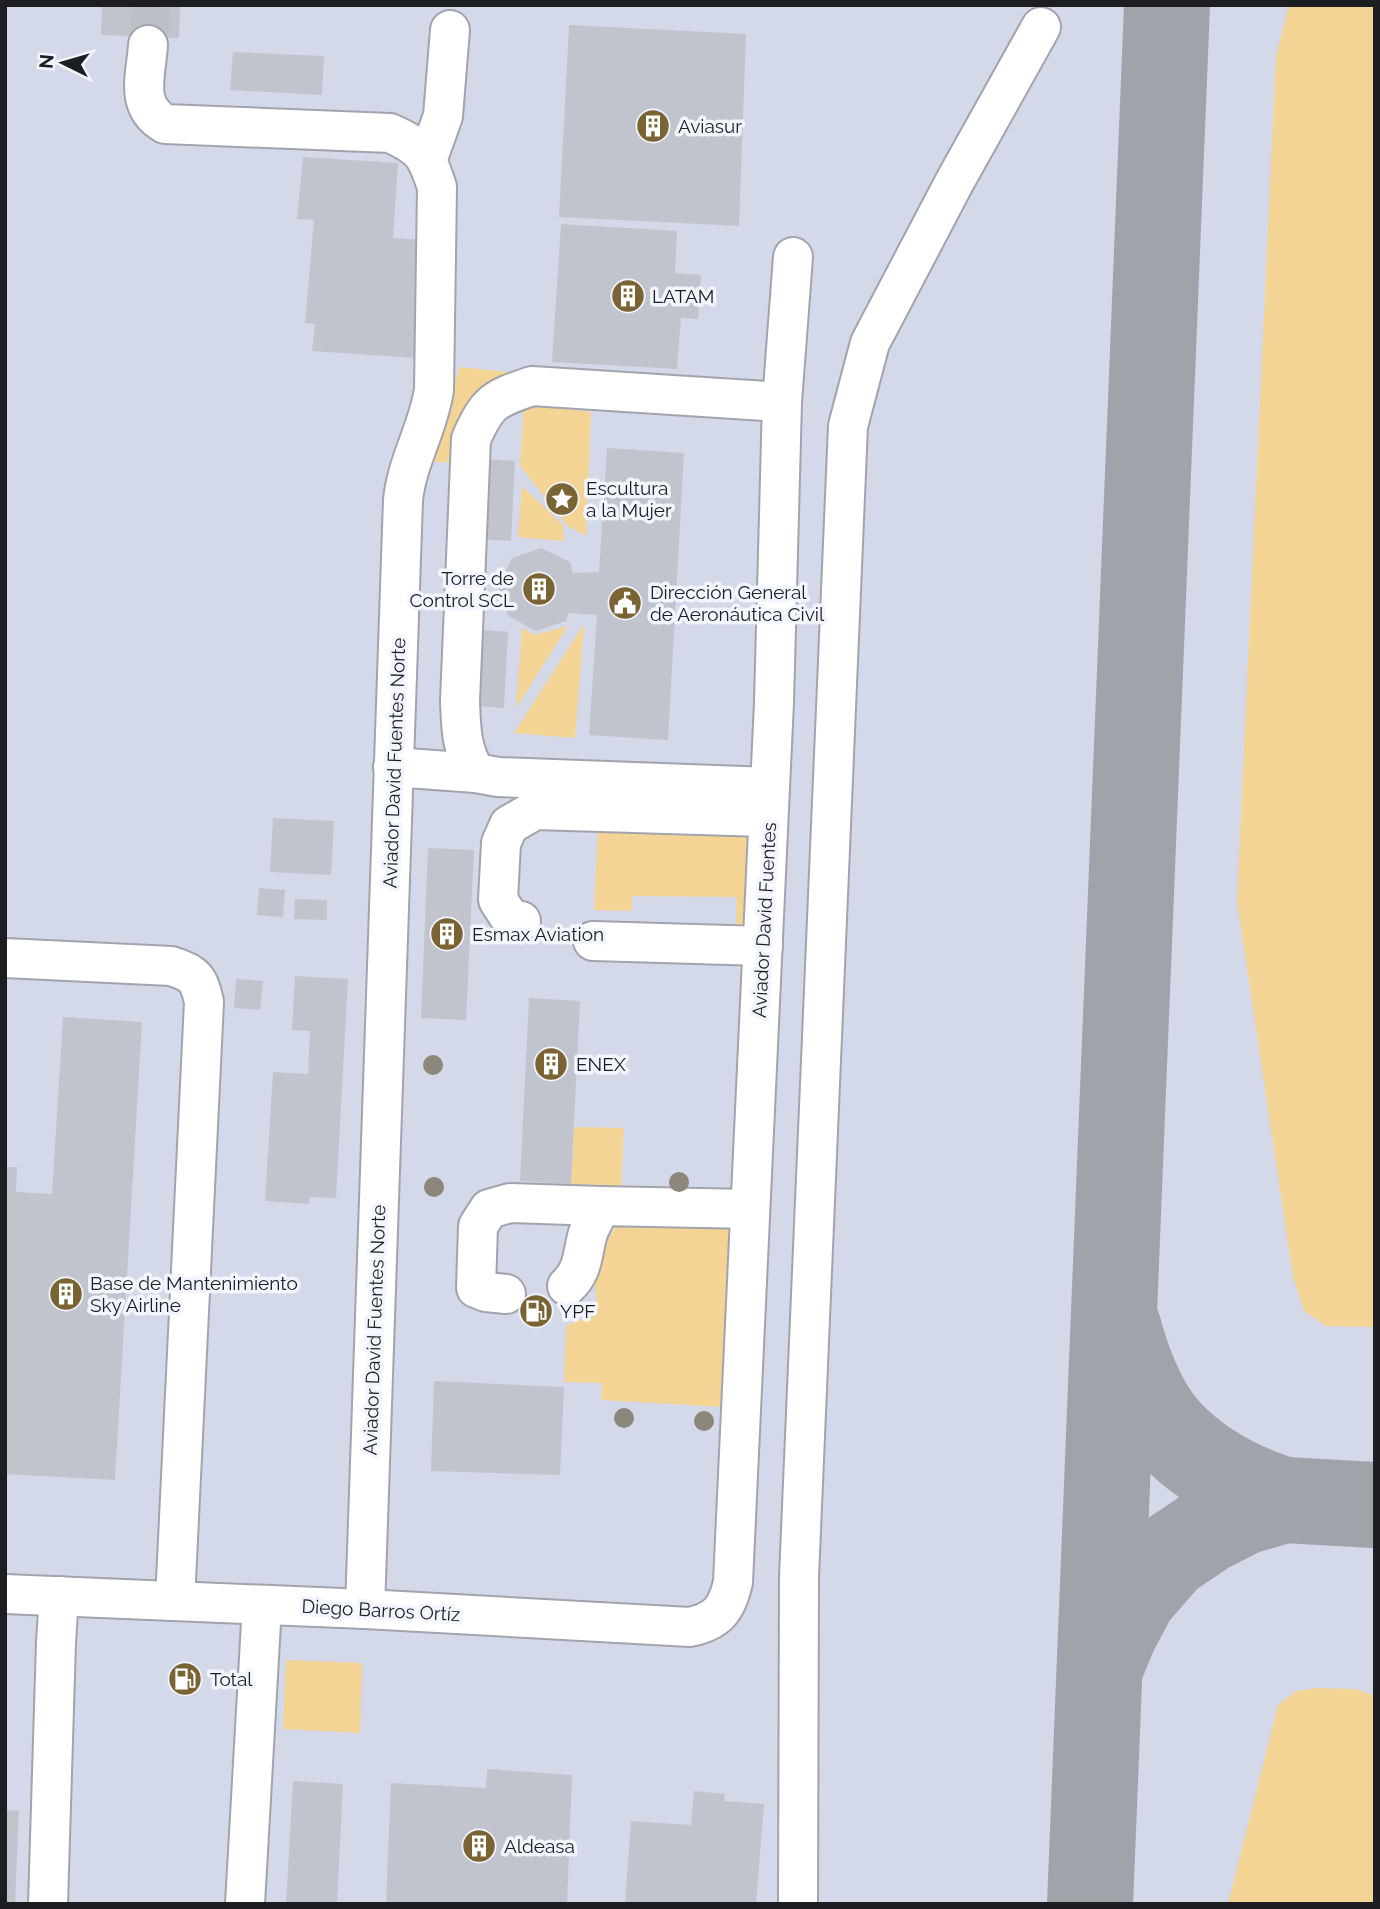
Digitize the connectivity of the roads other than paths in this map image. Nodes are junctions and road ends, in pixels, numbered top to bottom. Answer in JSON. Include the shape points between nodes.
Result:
{"nodes":[{"id":1,"x":1041,"y":27,"type":"dead end"},
{"id":2,"x":450,"y":30,"type":"dead end"},
{"id":3,"x":148,"y":45,"type":"tunnel mouth"},
{"id":4,"x":428,"y":158,"type":"junction"},
{"id":5,"x":793,"y":257,"type":"dead end"},
{"id":6,"x":782,"y":402,"type":"junction"},
{"id":7,"x":469,"y":756,"type":"junction"},
{"id":8,"x":407,"y":768,"type":"junction"},
{"id":9,"x":769,"y":802,"type":"junction"},
{"id":10,"x":521,"y":921,"type":"dead end"},
{"id":11,"x":593,"y":941,"type":"dead end"},
{"id":12,"x":763,"y":946,"type":"junction"},
{"id":13,"x":5,"y":958,"type":"edge"},
{"id":14,"x":601,"y":1206,"type":"junction"},
{"id":15,"x":750,"y":1209,"type":"junction"},
{"id":16,"x":567,"y":1286,"type":"dead end"},
{"id":17,"x":506,"y":1294,"type":"dead end"},
{"id":18,"x":733,"y":1583,"type":"joint"},
{"id":19,"x":5,"y":1594,"type":"edge"},
{"id":20,"x":60,"y":1596,"type":"junction"},
{"id":21,"x":175,"y":1601,"type":"junction"},
{"id":22,"x":262,"y":1605,"type":"junction"},
{"id":23,"x":365,"y":1609,"type":"junction"},
{"id":24,"x":48,"y":1904,"type":"edge"},
{"id":25,"x":245,"y":1904,"type":"edge"},
{"id":26,"x":798,"y":1904,"type":"edge"}],
"edges":[{"from":1,"to":26,"type":"street","via":[[870,343],[848,426],[799,1577]]},
{"from":2,"to":4,"type":"street","via":[[443,116]]},
{"from":3,"to":4,"type":"street","via":[[145,106],[165,124],[390,133],[411,142]]},
{"from":4,"to":8,"type":"street","name":"Aviador David Fuentes Norte","via":[[437,187],[434,390],[405,483]]},
{"from":5,"to":6,"type":"street","name":"Aviador David Fuentes"},
{"from":6,"to":7,"type":"street","via":[[532,386],[499,397],[488,407],[471,439],[469,458],[460,701]]},
{"from":6,"to":9,"type":"street","name":"Aviador David Fuentes"},
{"from":7,"to":8,"type":"street"},
{"from":7,"to":9,"type":"street","via":[[512,777]]},
{"from":8,"to":23,"type":"street","name":"Aviador David Fuentes Norte"},
{"from":9,"to":10,"type":"street","via":[[535,810],[509,825],[500,843],[498,900],[511,920]]},
{"from":9,"to":12,"type":"street","name":"Aviador David Fuentes"},
{"from":11,"to":12,"type":"street"},
{"from":12,"to":15,"type":"street","name":"Aviador David Fuentes"},
{"from":13,"to":21,"type":"street","via":[[171,966],[189,971],[201,986],[204,1002]]},
{"from":14,"to":15,"type":"street"},
{"from":14,"to":16,"type":"street","via":[[583,1262]]},
{"from":14,"to":17,"type":"street","via":[[510,1202],[489,1209],[478,1226],[476,1288]]},
{"from":15,"to":18,"type":"street","name":"Aviador David Fuentes"},
{"from":18,"to":23,"type":"street","name":"Diego Barros Ortíz","via":[[729,1601],[719,1614],[690,1627]]},
{"from":19,"to":20,"type":"street","name":"Diego Barros Ortíz"},
{"from":20,"to":21,"type":"street","name":"Diego Barros Ortíz"},
{"from":20,"to":24,"type":"street"},
{"from":21,"to":22,"type":"street","name":"Diego Barros Ortíz"},
{"from":22,"to":23,"type":"street","name":"Diego Barros Ortíz"},
{"from":22,"to":25,"type":"street"}]}
